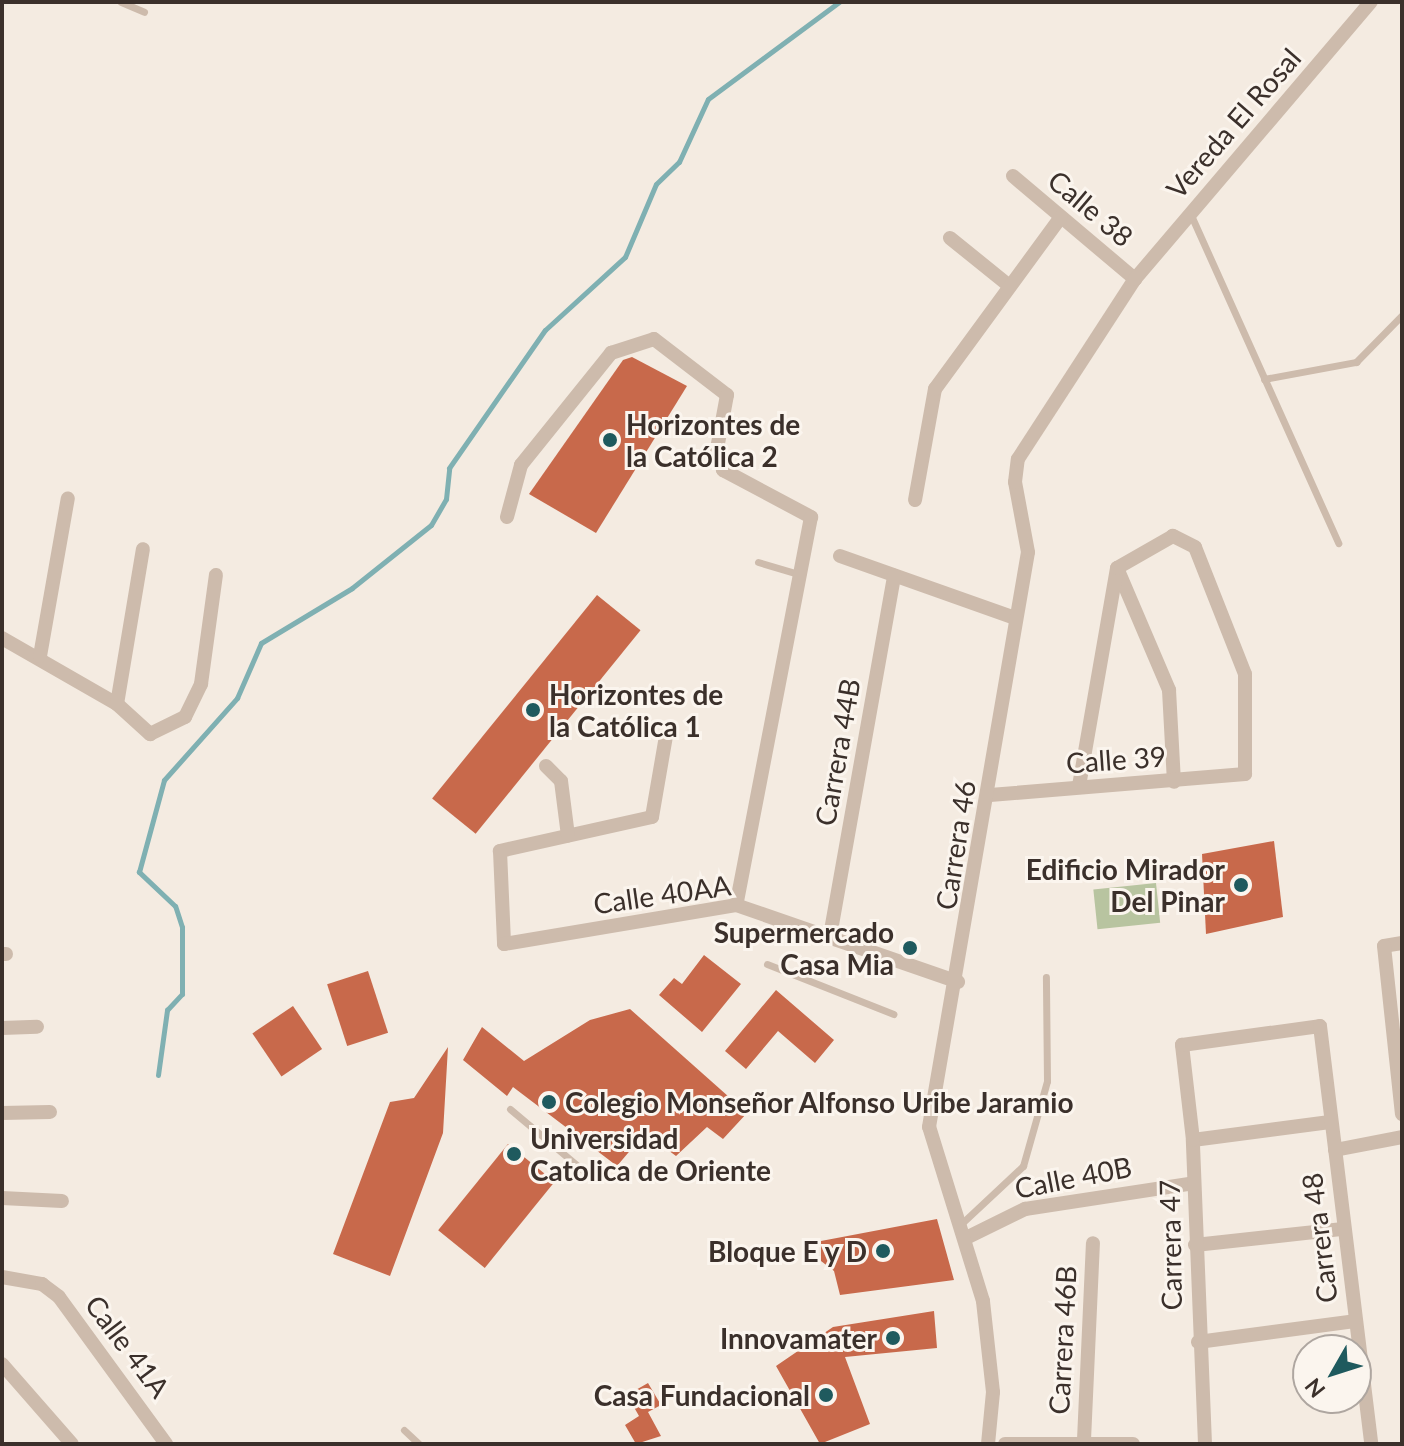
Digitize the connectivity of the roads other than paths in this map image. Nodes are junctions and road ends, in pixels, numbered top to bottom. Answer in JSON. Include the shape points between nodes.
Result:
{"nodes":[{"id":1,"x":121,"y":2,"type":"edge"},
{"id":2,"x":1371,"y":2,"type":"edge"},
{"id":3,"x":144,"y":12,"type":"dead end"},
{"id":4,"x":1013,"y":176,"type":"dead end"},
{"id":5,"x":1190,"y":213,"type":"junction"},
{"id":6,"x":1061,"y":217,"type":"junction"},
{"id":7,"x":950,"y":238,"type":"dead end"},
{"id":8,"x":1135,"y":279,"type":"junction"},
{"id":9,"x":1007,"y":284,"type":"junction"},
{"id":10,"x":1402,"y":315,"type":"edge"},
{"id":11,"x":1264,"y":379,"type":"junction"},
{"id":12,"x":68,"y":498,"type":"dead end"},
{"id":13,"x":915,"y":500,"type":"dead end"},
{"id":14,"x":507,"y":517,"type":"dead end"},
{"id":15,"x":1338,"y":543,"type":"dead end"},
{"id":16,"x":143,"y":549,"type":"dead end"},
{"id":17,"x":840,"y":556,"type":"dead end"},
{"id":18,"x":758,"y":562,"type":"dead end"},
{"id":19,"x":1117,"y":568,"type":"junction"},
{"id":20,"x":216,"y":575,"type":"dead end"},
{"id":21,"x":805,"y":576,"type":"junction"},
{"id":22,"x":894,"y":576,"type":"junction"},
{"id":23,"x":1015,"y":618,"type":"junction"},
{"id":24,"x":2,"y":638,"type":"edge"},
{"id":25,"x":40,"y":656,"type":"junction"},
{"id":26,"x":117,"y":704,"type":"junction"},
{"id":27,"x":666,"y":736,"type":"dead end"},
{"id":28,"x":546,"y":766,"type":"dead end"},
{"id":29,"x":1174,"y":782,"type":"junction"},
{"id":30,"x":1079,"y":786,"type":"junction"},
{"id":31,"x":990,"y":795,"type":"junction"},
{"id":32,"x":568,"y":836,"type":"junction"},
{"id":33,"x":736,"y":905,"type":"junction"},
{"id":34,"x":830,"y":936,"type":"junction"},
{"id":35,"x":1402,"y":943,"type":"edge"},
{"id":36,"x":767,"y":964,"type":"dead end"},
{"id":37,"x":1046,"y":977,"type":"dead end"},
{"id":38,"x":958,"y":982,"type":"junction"},
{"id":39,"x":893,"y":1014,"type":"dead end"},
{"id":40,"x":1320,"y":1026,"type":"joint"},
{"id":41,"x":37,"y":1027,"type":"dead end"},
{"id":42,"x":2,"y":1028,"type":"edge"},
{"id":43,"x":1399,"y":1038,"type":"edge"},
{"id":44,"x":510,"y":1109,"type":"dead end"},
{"id":45,"x":50,"y":1112,"type":"dead end"},
{"id":46,"x":2,"y":1113,"type":"edge"},
{"id":47,"x":1402,"y":1114,"type":"edge"},
{"id":48,"x":1330,"y":1122,"type":"junction"},
{"id":49,"x":1402,"y":1137,"type":"edge"},
{"id":50,"x":1193,"y":1140,"type":"junction"},
{"id":51,"x":1335,"y":1150,"type":"junction"},
{"id":52,"x":584,"y":1171,"type":"dead end"},
{"id":53,"x":1194,"y":1183,"type":"junction"},
{"id":54,"x":2,"y":1198,"type":"edge"},
{"id":55,"x":62,"y":1201,"type":"dead end"},
{"id":56,"x":1343,"y":1229,"type":"junction"},
{"id":57,"x":964,"y":1231,"type":"junction"},
{"id":58,"x":1093,"y":1243,"type":"dead end"},
{"id":59,"x":1195,"y":1245,"type":"junction"},
{"id":60,"x":2,"y":1277,"type":"edge"},
{"id":61,"x":1355,"y":1321,"type":"junction"},
{"id":62,"x":1198,"y":1342,"type":"junction"},
{"id":63,"x":2,"y":1364,"type":"edge"},
{"id":64,"x":404,"y":1430,"type":"dead end"},
{"id":65,"x":1084,"y":1440,"type":"junction"},
{"id":66,"x":72,"y":1444,"type":"edge"},
{"id":67,"x":166,"y":1444,"type":"edge"},
{"id":68,"x":419,"y":1444,"type":"edge"},
{"id":69,"x":988,"y":1444,"type":"edge"},
{"id":70,"x":1005,"y":1444,"type":"edge"},
{"id":71,"x":1133,"y":1444,"type":"edge"},
{"id":72,"x":1205,"y":1444,"type":"edge"},
{"id":73,"x":1371,"y":1444,"type":"edge"}],
"edges":[{"from":1,"to":3,"type":"lane"},
{"from":2,"to":5,"type":"street","name":"Vereda El Rosal"},
{"from":4,"to":6,"type":"street","name":"Calle 38"},
{"from":5,"to":8,"type":"street","name":"Vereda El Rosal"},
{"from":5,"to":11,"type":"lane"},
{"from":6,"to":8,"type":"street","name":"Calle 38"},
{"from":6,"to":9,"type":"street"},
{"from":7,"to":9,"type":"street"},
{"from":8,"to":23,"type":"street","name":"Carrera 46","via":[[1018,459],[1028,552]]},
{"from":9,"to":13,"type":"street","via":[[935,389]]},
{"from":10,"to":11,"type":"lane","via":[[1356,362]]},
{"from":11,"to":15,"type":"lane"},
{"from":12,"to":25,"type":"street"},
{"from":14,"to":21,"type":"street","via":[[521,465],[611,353],[654,339],[721,384],[727,395],[717,449],[723,470],[804,509],[811,545]]},
{"from":16,"to":26,"type":"street"},
{"from":17,"to":22,"type":"street"},
{"from":18,"to":21,"type":"lane"},
{"from":19,"to":29,"type":"street","via":[[1169,690]]},
{"from":19,"to":29,"type":"street","name":"Calle 39","via":[[1173,536],[1185,538],[1245,674],[1245,774]]},
{"from":19,"to":30,"type":"street"},
{"from":20,"to":26,"type":"street","via":[[201,684],[185,717],[150,734]]},
{"from":21,"to":33,"type":"street"},
{"from":22,"to":23,"type":"street"},
{"from":22,"to":34,"type":"street","name":"Carrera 44B"},
{"from":23,"to":31,"type":"street","name":"Carrera 46"},
{"from":24,"to":25,"type":"street"},
{"from":25,"to":26,"type":"street"},
{"from":27,"to":32,"type":"street","via":[[652,817]]},
{"from":28,"to":32,"type":"street","via":[[561,781]]},
{"from":29,"to":30,"type":"street","name":"Calle 39"},
{"from":30,"to":31,"type":"street","name":"Calle 39"},
{"from":31,"to":38,"type":"street","name":"Carrera 46"},
{"from":32,"to":33,"type":"street","name":"Calle 40AA","via":[[500,851],[504,944]]},
{"from":33,"to":34,"type":"street","name":"Calle 40AA"},
{"from":34,"to":38,"type":"street","name":"Calle 40AA","via":[[904,969]]},
{"from":35,"to":43,"type":"street","via":[[1384,946]]},
{"from":36,"to":39,"type":"lane"},
{"from":37,"to":57,"type":"lane","via":[[1047,1081],[1023,1166]]},
{"from":38,"to":57,"type":"street","name":"Carrera 46","via":[[929,1127]]},
{"from":40,"to":48,"type":"street","name":"Carrera 48"},
{"from":40,"to":50,"type":"street","name":"Carrera 47","via":[[1182,1045]]},
{"from":41,"to":42,"type":"street"},
{"from":43,"to":47,"type":"street"},
{"from":44,"to":52,"type":"lane"},
{"from":45,"to":46,"type":"street"},
{"from":48,"to":50,"type":"street"},
{"from":48,"to":51,"type":"street","name":"Carrera 48"},
{"from":49,"to":51,"type":"street"},
{"from":50,"to":53,"type":"street","name":"Carrera 47"},
{"from":51,"to":56,"type":"street","name":"Carrera 48"},
{"from":53,"to":57,"type":"street","name":"Calle 40B","via":[[1025,1209]]},
{"from":53,"to":59,"type":"street","name":"Carrera 47"},
{"from":54,"to":55,"type":"street"},
{"from":56,"to":59,"type":"street"},
{"from":56,"to":61,"type":"street","name":"Carrera 48"},
{"from":57,"to":69,"type":"street","name":"Carrera 46","via":[[992,1370]]},
{"from":58,"to":65,"type":"street","name":"Carrera 46B"},
{"from":59,"to":62,"type":"street","name":"Carrera 47"},
{"from":60,"to":67,"type":"street","name":"Calle 41A","via":[[42,1284],[74,1313]]},
{"from":61,"to":62,"type":"street"},
{"from":61,"to":73,"type":"street","name":"Carrera 48"},
{"from":62,"to":72,"type":"street","name":"Carrera 47"},
{"from":63,"to":66,"type":"street"},
{"from":64,"to":68,"type":"lane"},
{"from":65,"to":70,"type":"street"},
{"from":65,"to":71,"type":"street"}]}
